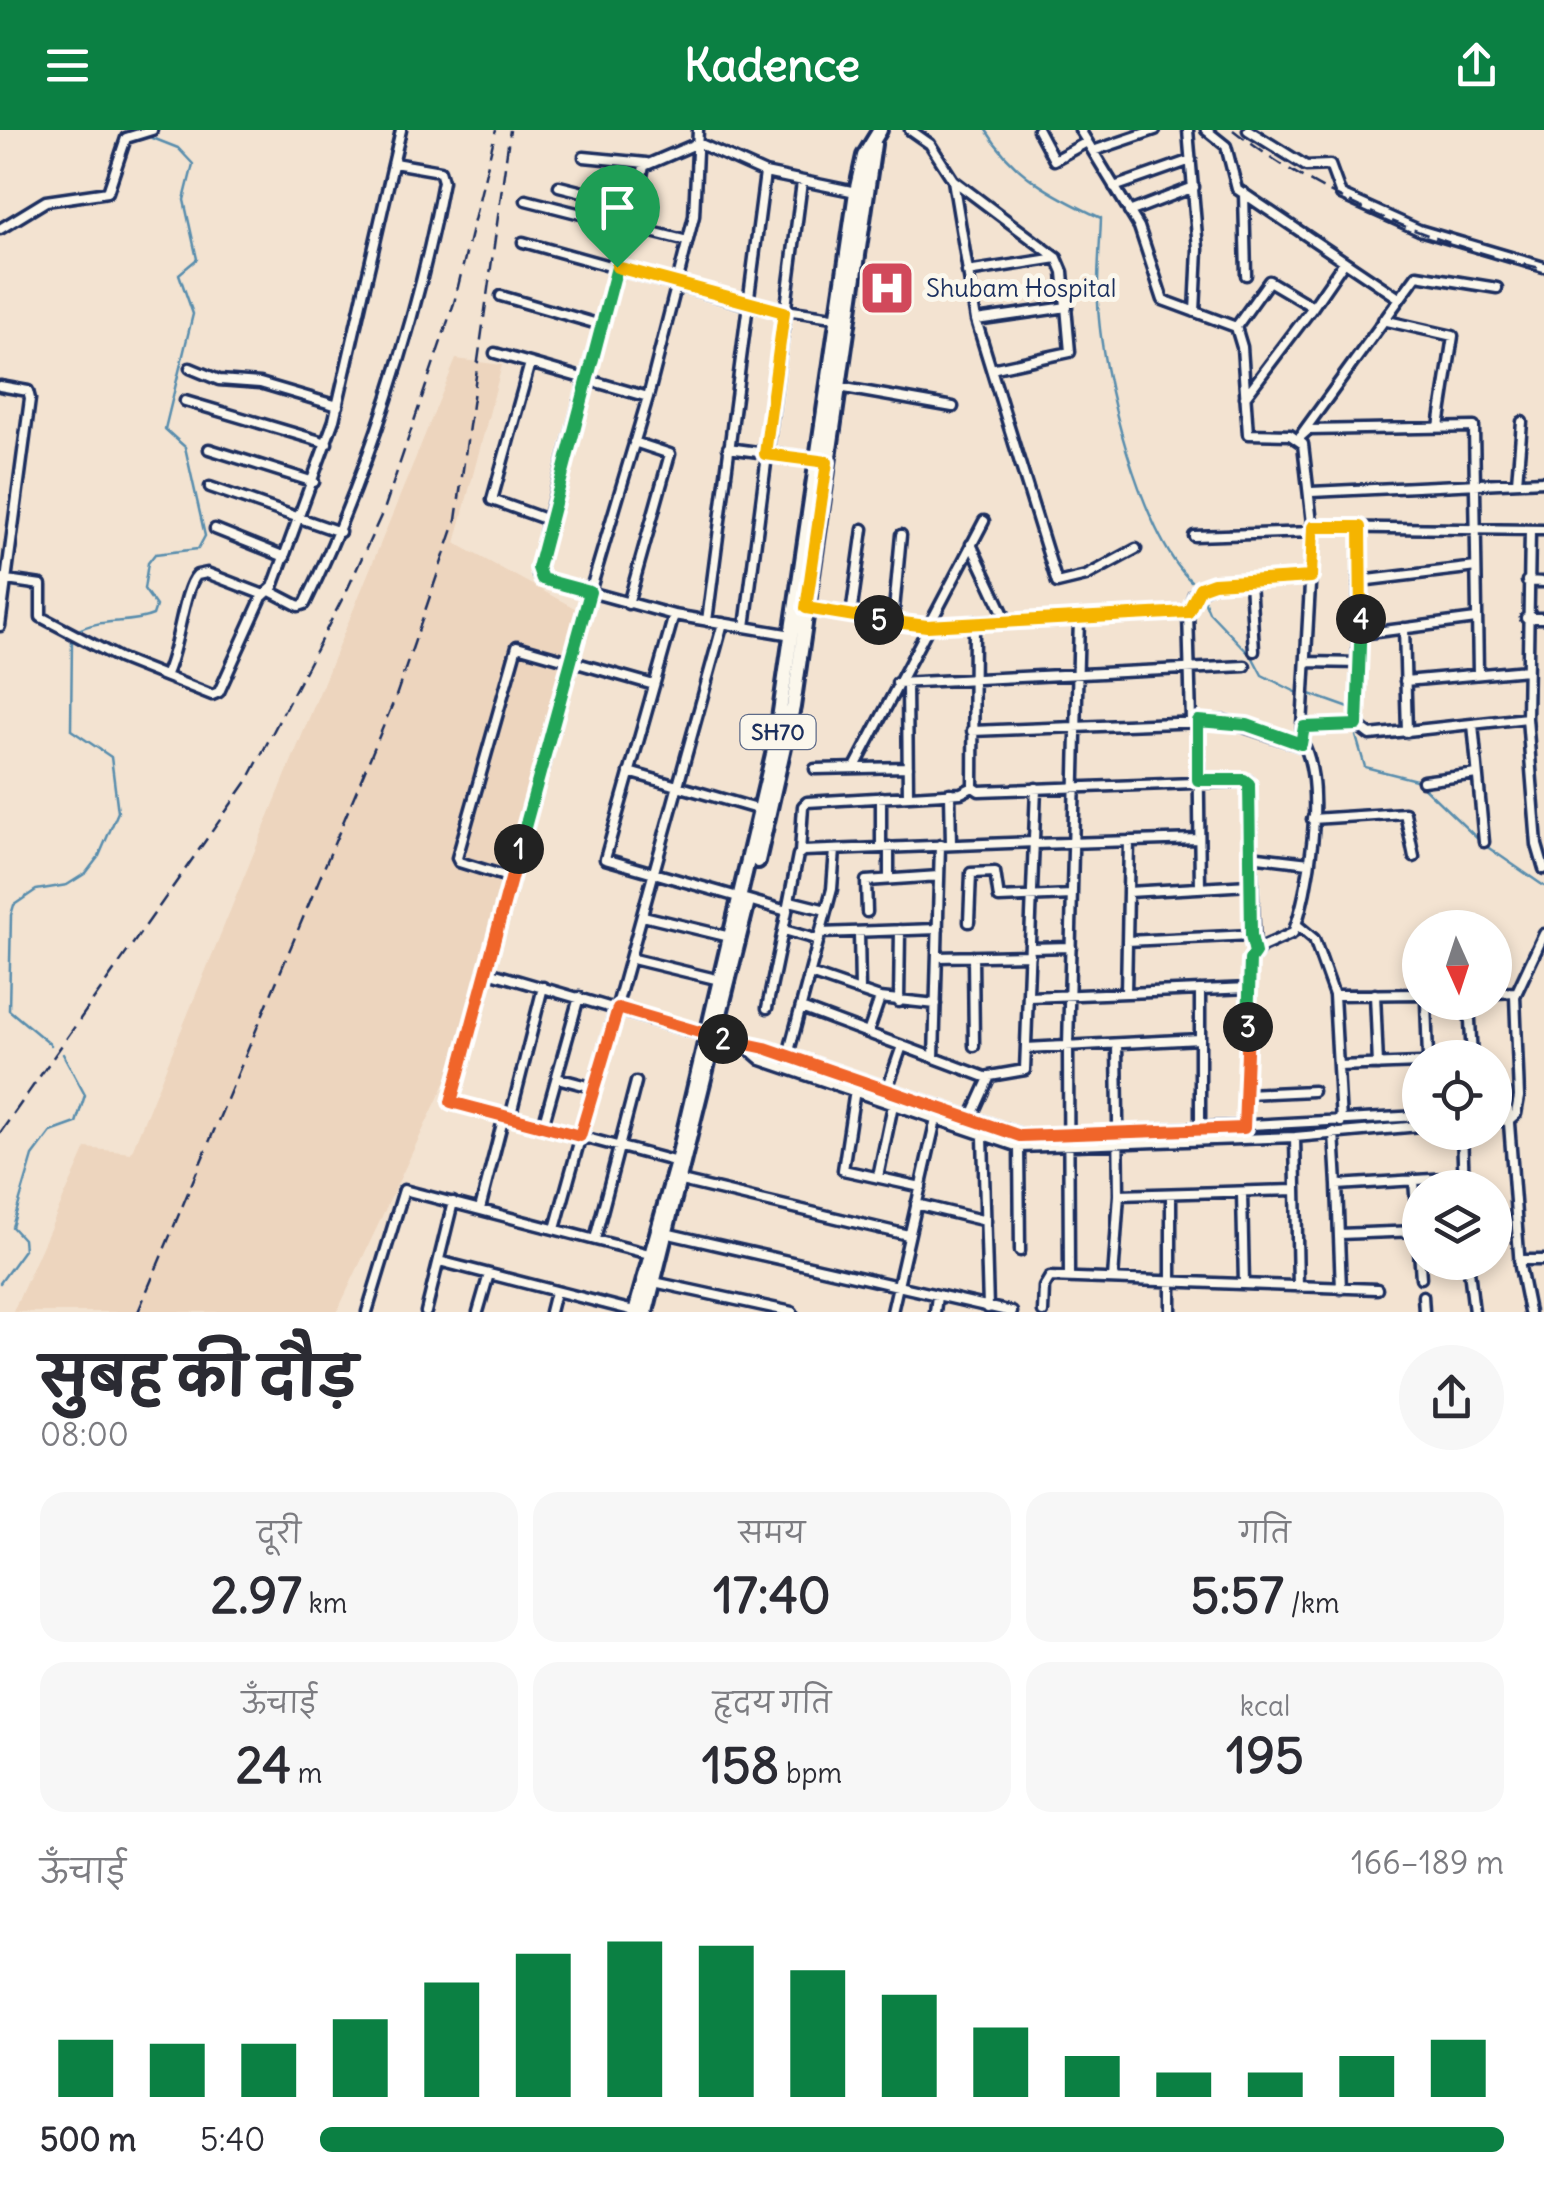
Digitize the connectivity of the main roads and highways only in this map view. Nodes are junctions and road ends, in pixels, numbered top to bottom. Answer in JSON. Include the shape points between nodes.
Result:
{"nodes":[{"id":1,"x":877,"y":137,"type":"edge"},
{"id":2,"x":844,"y":319,"type":"junction"},
{"id":3,"x":823,"y":461,"type":"junction"},
{"id":4,"x":744,"y":898,"type":"junction"},
{"id":5,"x":724,"y":981,"type":"junction"},
{"id":6,"x":656,"y":1255,"type":"junction"},
{"id":7,"x":639,"y":1312,"type":"edge"}],
"edges":[{"from":1,"to":2,"type":"main road","number":"SH70","via":[[861,193]]},
{"from":2,"to":3,"type":"main road","number":"SH70"},
{"from":2,"to":3,"type":"main road","number":"SH70"},
{"from":3,"to":4,"type":"main road","number":"SH70","via":[[798,636]]},
{"from":4,"to":5,"type":"main road","number":"SH70"},
{"from":4,"to":5,"type":"main road","number":"SH70"},
{"from":5,"to":6,"type":"main road","number":"SH70"},
{"from":6,"to":7,"type":"main road","number":"SH70"},
{"from":6,"to":7,"type":"main road","number":"SH70","via":[[654,1282]]}]}
